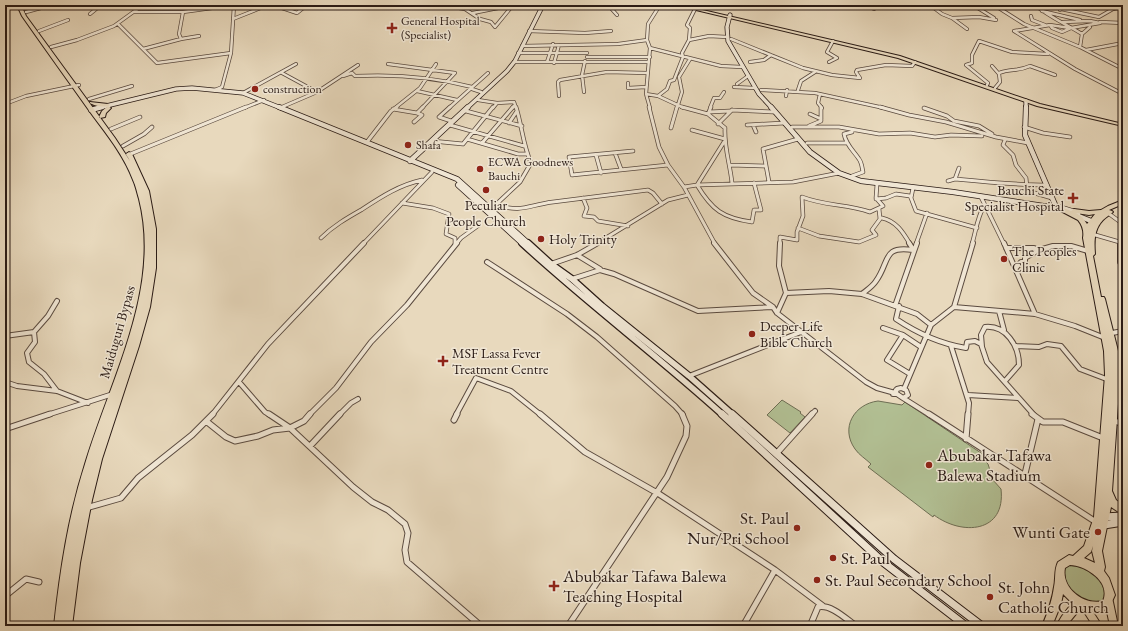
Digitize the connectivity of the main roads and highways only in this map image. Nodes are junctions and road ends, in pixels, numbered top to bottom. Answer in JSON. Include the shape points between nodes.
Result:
{"nodes":[{"id":1,"x":19,"y":5,"type":"edge"},
{"id":2,"x":677,"y":5,"type":"edge"},
{"id":3,"x":685,"y":5,"type":"edge"},
{"id":4,"x":25,"y":9,"type":"edge"},
{"id":5,"x":731,"y":18,"type":"junction"},
{"id":6,"x":35,"y":28,"type":"junction"},
{"id":7,"x":77,"y":86,"type":"junction"},
{"id":8,"x":93,"y":107,"type":"junction"},
{"id":9,"x":102,"y":117,"type":"junction"},
{"id":10,"x":1123,"y":124,"type":"edge"},
{"id":11,"x":128,"y":155,"type":"junction"},
{"id":12,"x":1123,"y":202,"type":"edge"},
{"id":13,"x":1123,"y":206,"type":"edge"},
{"id":14,"x":1057,"y":207,"type":"road end"},
{"id":15,"x":1074,"y":211,"type":"road end"},
{"id":16,"x":1105,"y":212,"type":"junction"},
{"id":17,"x":1089,"y":234,"type":"junction"},
{"id":18,"x":1108,"y":338,"type":"junction"},
{"id":19,"x":116,"y":394,"type":"junction"},
{"id":20,"x":1108,"y":487,"type":"junction"},
{"id":21,"x":1123,"y":511,"type":"edge"},
{"id":22,"x":1101,"y":520,"type":"junction"},
{"id":23,"x":1074,"y":560,"type":"junction"},
{"id":24,"x":1099,"y":572,"type":"junction"},
{"id":25,"x":1060,"y":580,"type":"junction"},
{"id":26,"x":1109,"y":602,"type":"junction"},
{"id":27,"x":1081,"y":603,"type":"junction"},
{"id":28,"x":1116,"y":625,"type":"edge"},
{"id":29,"x":60,"y":626,"type":"edge"},
{"id":30,"x":67,"y":626,"type":"edge"},
{"id":31,"x":1047,"y":626,"type":"edge"},
{"id":32,"x":1061,"y":626,"type":"edge"},
{"id":33,"x":1098,"y":626,"type":"edge"}],
"edges":[{"from":1,"to":6,"type":"highway","name":"Maiduguri Bypass","via":[[22,13]]},
{"from":2,"to":5,"type":"main road"},
{"from":3,"to":5,"type":"main road"},
{"from":4,"to":6,"type":"highway","name":"Maiduguri Bypass"},
{"from":5,"to":10,"type":"main road","via":[[901,56],[1052,106]]},
{"from":5,"to":10,"type":"main road","via":[[915,62],[1026,101]]},
{"from":6,"to":7,"type":"highway","name":"Maiduguri Bypass"},
{"from":6,"to":7,"type":"highway","name":"Maiduguri Bypass"},
{"from":7,"to":8,"type":"highway","name":"Maiduguri Bypass"},
{"from":7,"to":8,"type":"highway","name":"Maiduguri Bypass"},
{"from":8,"to":9,"type":"highway","name":"Maiduguri Bypass"},
{"from":8,"to":9,"type":"highway","via":[[108,106]]},
{"from":8,"to":11,"type":"highway","name":"Maiduguri Bypass"},
{"from":9,"to":11,"type":"highway","name":"Maiduguri Bypass"},
{"from":11,"to":19,"type":"highway","name":"Maiduguri Bypass","via":[[145,197],[148,241],[145,283]]},
{"from":12,"to":16,"type":"highway"},
{"from":13,"to":16,"type":"highway"},
{"from":14,"to":17,"type":"highway","via":[[1083,221]]},
{"from":15,"to":16,"type":"highway"},
{"from":16,"to":17,"type":"highway","via":[[1095,221]]},
{"from":17,"to":18,"type":"highway"},
{"from":17,"to":18,"type":"highway","via":[[1088,251]]},
{"from":18,"to":20,"type":"highway","via":[[1116,375]]},
{"from":18,"to":22,"type":"highway","via":[[1109,380],[1103,438]]},
{"from":19,"to":29,"type":"highway","name":"Maiduguri Bypass","via":[[88,464],[65,575]]},
{"from":19,"to":30,"type":"highway","name":"Maiduguri Bypass","via":[[86,508]]},
{"from":20,"to":21,"type":"highway","via":[[1113,503]]},
{"from":20,"to":22,"type":"highway"},
{"from":22,"to":23,"type":"highway","via":[[1088,549]]},
{"from":22,"to":24,"type":"highway","via":[[1097,551]]},
{"from":23,"to":24,"type":"highway","via":[[1087,564]]},
{"from":23,"to":25,"type":"highway","via":[[1061,565]]},
{"from":24,"to":26,"type":"highway","via":[[1109,588]]},
{"from":25,"to":27,"type":"highway","via":[[1067,592]]},
{"from":25,"to":31,"type":"highway","via":[[1056,604]]},
{"from":26,"to":27,"type":"highway","via":[[1102,607],[1090,607]]},
{"from":26,"to":28,"type":"main road"},
{"from":27,"to":32,"type":"highway","via":[[1068,614]]},
{"from":27,"to":33,"type":"main road"}]}
